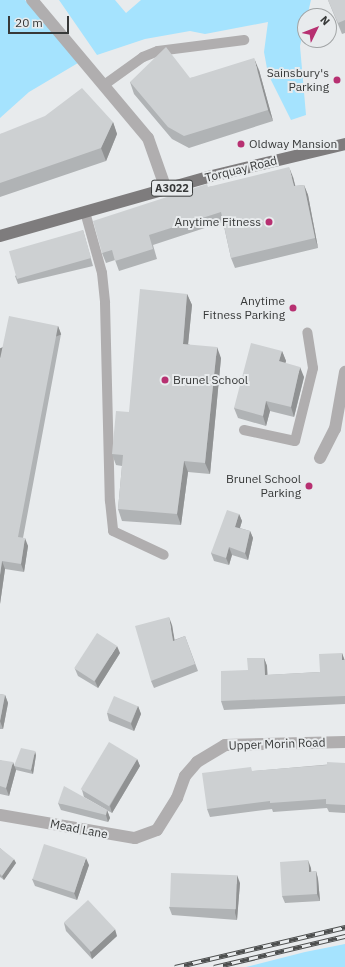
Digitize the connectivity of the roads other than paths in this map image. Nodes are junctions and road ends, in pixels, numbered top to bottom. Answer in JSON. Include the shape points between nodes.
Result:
{"nodes":[{"id":1,"x":32,"y":0,"type":"edge"},
{"id":2,"x":244,"y":40,"type":"dead end"},
{"id":3,"x":104,"y":85,"type":"junction"},
{"id":4,"x":345,"y":144,"type":"edge"},
{"id":5,"x":166,"y":189,"type":"junction"},
{"id":6,"x":85,"y":212,"type":"junction"},
{"id":7,"x":0,"y":236,"type":"edge"},
{"id":8,"x":307,"y":332,"type":"dead end"},
{"id":9,"x":345,"y":372,"type":"edge"},
{"id":10,"x":244,"y":430,"type":"dead end"},
{"id":11,"x":340,"y":431,"type":"edge"},
{"id":12,"x":320,"y":458,"type":"dead end"},
{"id":13,"x":164,"y":556,"type":"dead end"},
{"id":14,"x":345,"y":742,"type":"edge"},
{"id":15,"x":0,"y":815,"type":"edge"},
{"id":16,"x":157,"y":830,"type":"joint"}],
"edges":[{"from":1,"to":3,"type":"street"},
{"from":2,"to":3,"type":"lane","via":[[158,51],[143,57]]},
{"from":3,"to":5,"type":"street","via":[[148,138]]},
{"from":4,"to":5,"type":"main road","name":"Torquay Road","number":"A3022"},
{"from":5,"to":6,"type":"main road","name":"Torquay Road","number":"A3022"},
{"from":6,"to":7,"type":"main road","name":"Torquay Road","number":"A3022"},
{"from":6,"to":13,"type":"lane","via":[[102,273],[105,303],[113,531]]},
{"from":8,"to":10,"type":"lane","via":[[314,368],[296,441]]},
{"from":9,"to":11,"type":"street"},
{"from":11,"to":12,"type":"street"},
{"from":14,"to":16,"type":"street","name":"Upper Morin Road","via":[[225,745],[193,767]]},
{"from":15,"to":16,"type":"street","name":"Mead Lane","via":[[135,838]]}]}
